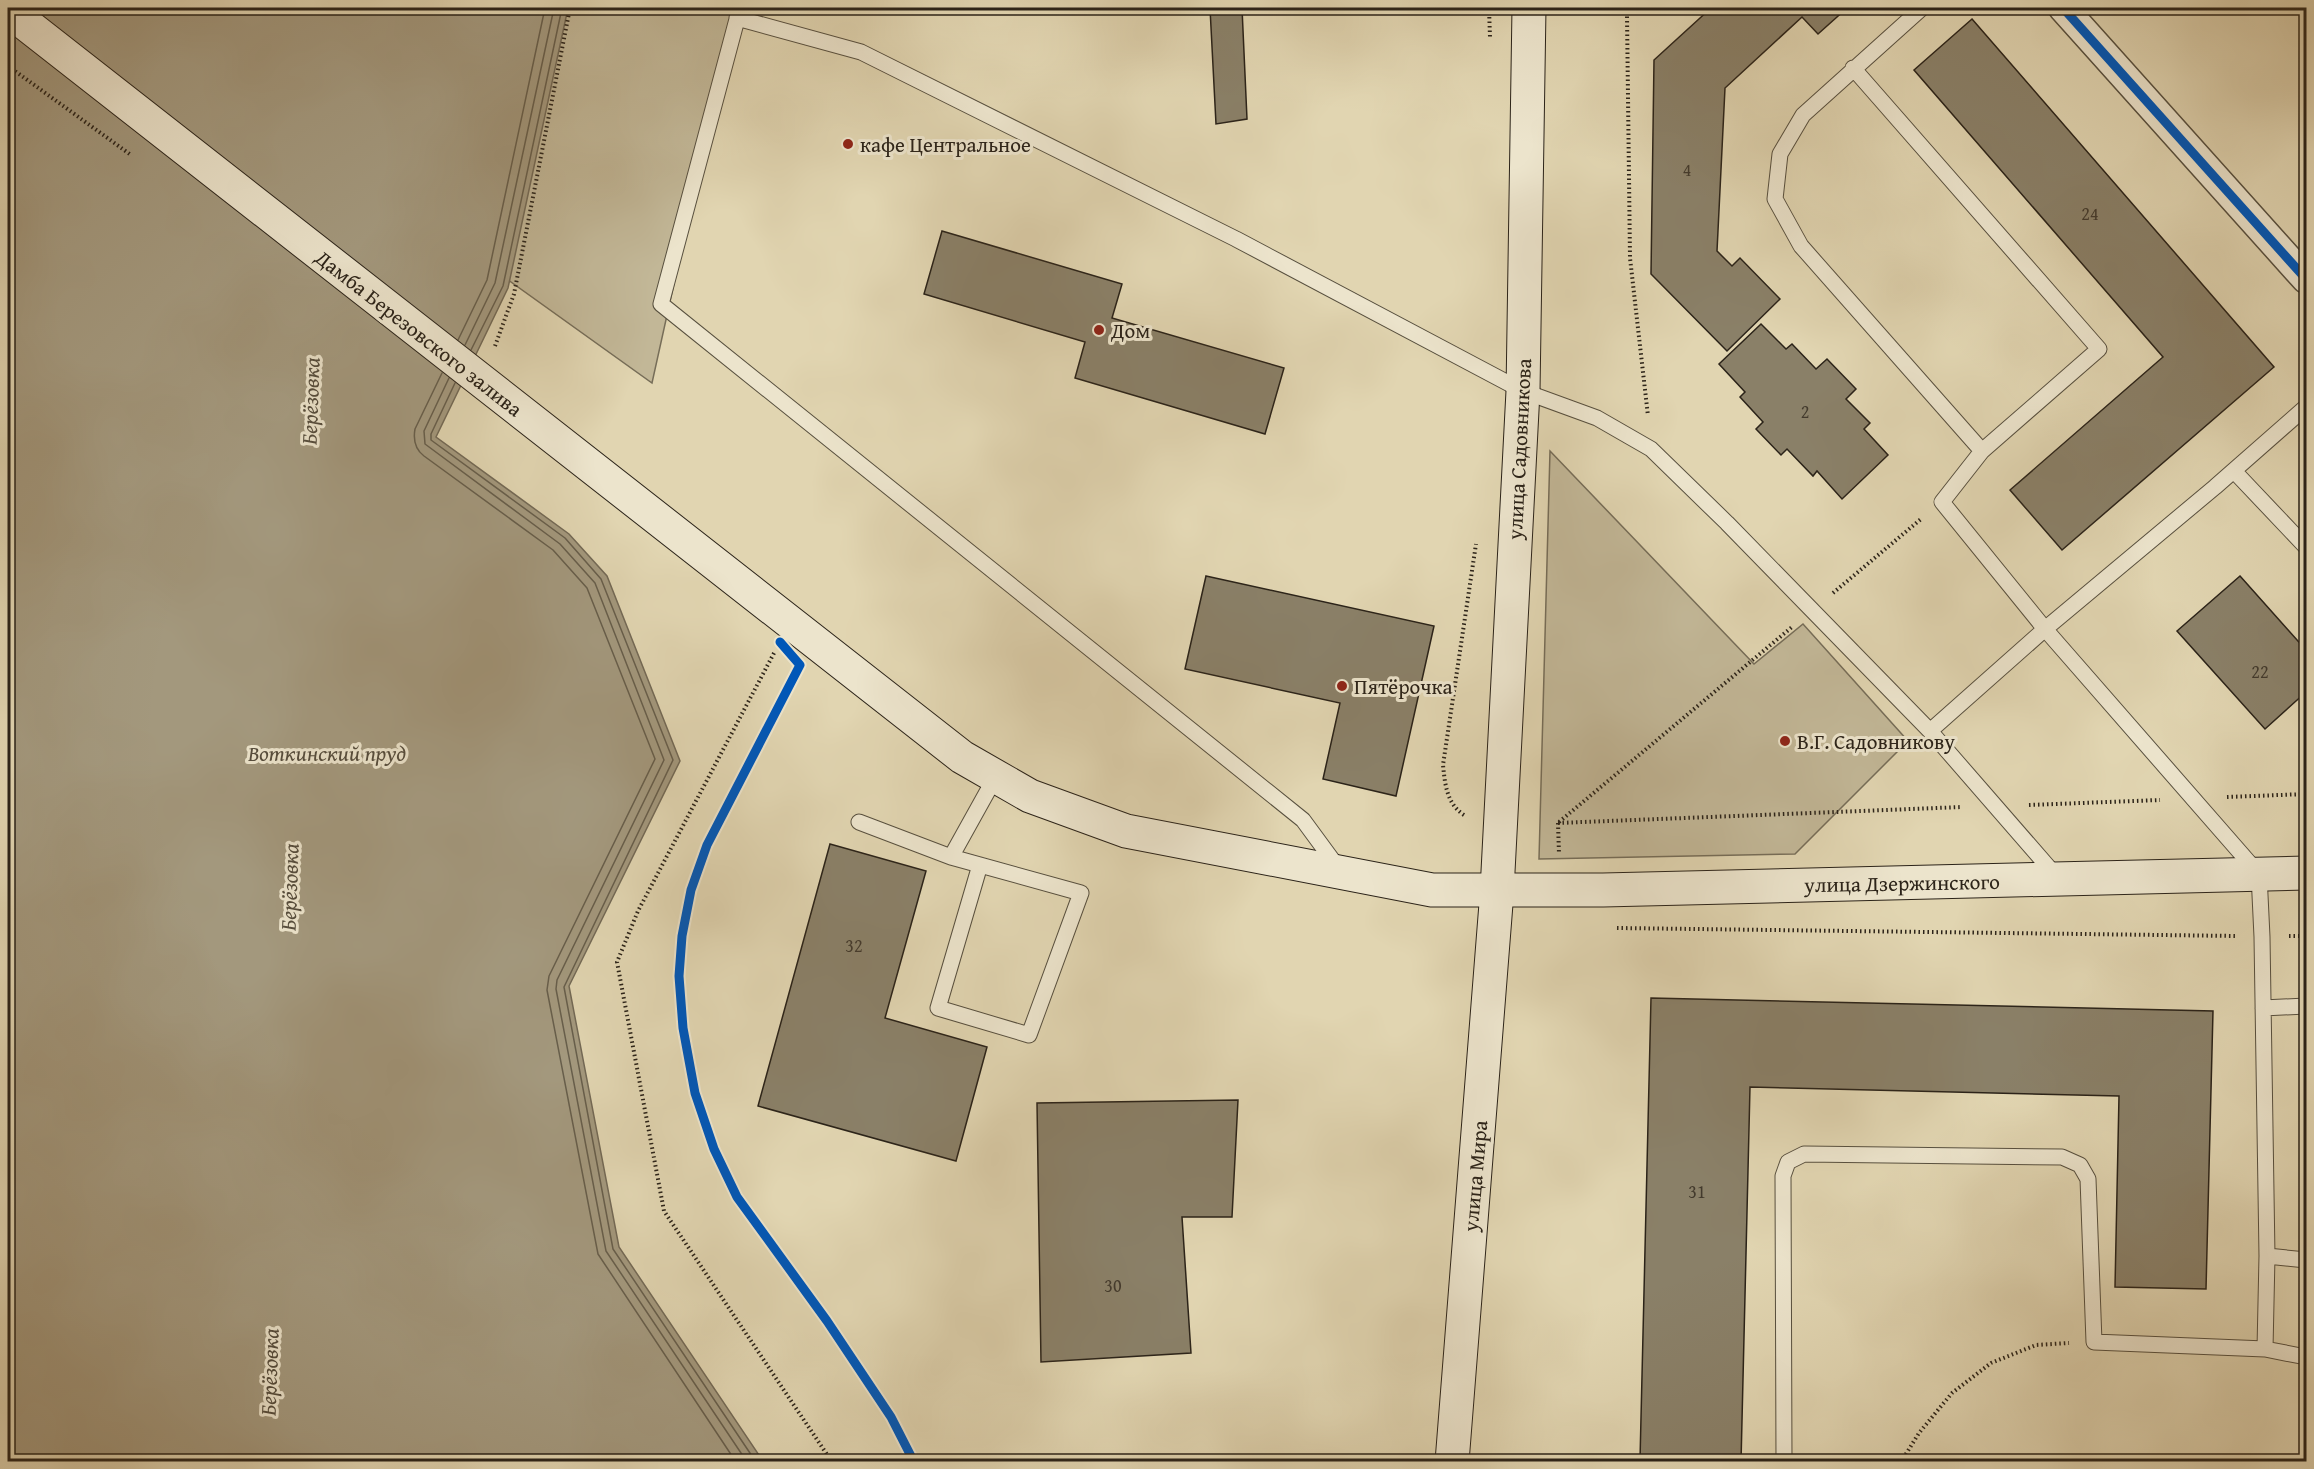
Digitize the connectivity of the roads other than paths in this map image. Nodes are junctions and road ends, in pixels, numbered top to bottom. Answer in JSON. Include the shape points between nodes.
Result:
{"nodes":[{"id":1,"x":1529,"y":8,"type":"edge"},
{"id":2,"x":1922,"y":8,"type":"edge"},
{"id":3,"x":2063,"y":8,"type":"edge"},
{"id":4,"x":8,"y":10,"type":"edge"},
{"id":5,"x":738,"y":13,"type":"edge"},
{"id":6,"x":1853,"y":68,"type":"junction"},
{"id":7,"x":2307,"y":279,"type":"edge"},
{"id":8,"x":1523,"y":391,"type":"junction"},
{"id":9,"x":2307,"y":407,"type":"edge"},
{"id":10,"x":1982,"y":451,"type":"junction"},
{"id":11,"x":2234,"y":471,"type":"junction"},
{"id":12,"x":2307,"y":547,"type":"edge"},
{"id":13,"x":2045,"y":629,"type":"junction"},
{"id":14,"x":1930,"y":731,"type":"junction"},
{"id":15,"x":996,"y":776,"type":"junction"},
{"id":16,"x":859,"y":822,"type":"dead end"},
{"id":17,"x":951,"y":857,"type":"junction"},
{"id":18,"x":980,"y":865,"type":"junction"},
{"id":19,"x":2307,"y":873,"type":"edge"},
{"id":20,"x":1344,"y":874,"type":"junction"},
{"id":21,"x":2259,"y":874,"type":"junction"},
{"id":22,"x":2059,"y":879,"type":"junction"},
{"id":23,"x":1497,"y":891,"type":"junction"},
{"id":24,"x":2307,"y":1006,"type":"edge"},
{"id":25,"x":2262,"y":1008,"type":"junction"},
{"id":26,"x":2267,"y":1256,"type":"junction"},
{"id":27,"x":2307,"y":1260,"type":"edge"},
{"id":28,"x":2265,"y":1349,"type":"junction"},
{"id":29,"x":2307,"y":1357,"type":"edge"},
{"id":30,"x":1452,"y":1461,"type":"edge"},
{"id":31,"x":1784,"y":1461,"type":"edge"}],
"edges":[{"from":1,"to":8,"type":"main road","name":"улица Садовникова"},
{"from":2,"to":6,"type":"lane"},
{"from":3,"to":7,"type":"street"},
{"from":4,"to":15,"type":"main road","name":"Дамба Березовского залива","via":[[962,758]]},
{"from":5,"to":8,"type":"lane","via":[[861,51],[1236,239]]},
{"from":5,"to":20,"type":"lane","via":[[661,304],[1303,820]]},
{"from":6,"to":10,"type":"lane","via":[[1803,116],[1780,153],[1775,199],[1801,246]]},
{"from":6,"to":10,"type":"lane","via":[[2099,349]]},
{"from":8,"to":14,"type":"lane","via":[[1597,418],[1651,449]]},
{"from":8,"to":23,"type":"main road","name":"улица Садовникова"},
{"from":9,"to":11,"type":"lane"},
{"from":10,"to":13,"type":"lane","via":[[1942,502]]},
{"from":11,"to":12,"type":"lane"},
{"from":11,"to":13,"type":"lane"},
{"from":13,"to":14,"type":"lane"},
{"from":13,"to":21,"type":"lane"},
{"from":14,"to":22,"type":"lane"},
{"from":15,"to":17,"type":"lane"},
{"from":15,"to":20,"type":"main road","name":"улица Дзержинского","via":[[1030,796],[1126,831]]},
{"from":16,"to":17,"type":"lane"},
{"from":17,"to":18,"type":"lane"},
{"from":18,"to":18,"type":"lane","via":[[1081,893],[1029,1035],[938,1008]]},
{"from":19,"to":21,"type":"main road","name":"улица Дзержинского"},
{"from":20,"to":23,"type":"main road","name":"улица Дзержинского","via":[[1432,890]]},
{"from":21,"to":22,"type":"main road","name":"улица Дзержинского"},
{"from":21,"to":25,"type":"lane"},
{"from":22,"to":23,"type":"main road","name":"улица Дзержинского"},
{"from":23,"to":30,"type":"main road","name":"улица Мира"},
{"from":24,"to":25,"type":"lane"},
{"from":25,"to":26,"type":"lane"},
{"from":26,"to":27,"type":"lane"},
{"from":26,"to":28,"type":"lane"},
{"from":28,"to":29,"type":"lane"},
{"from":28,"to":31,"type":"lane","via":[[2094,1342],[2088,1179],[2080,1165],[2062,1157],[1804,1154],[1788,1162],[1783,1176]]}]}
